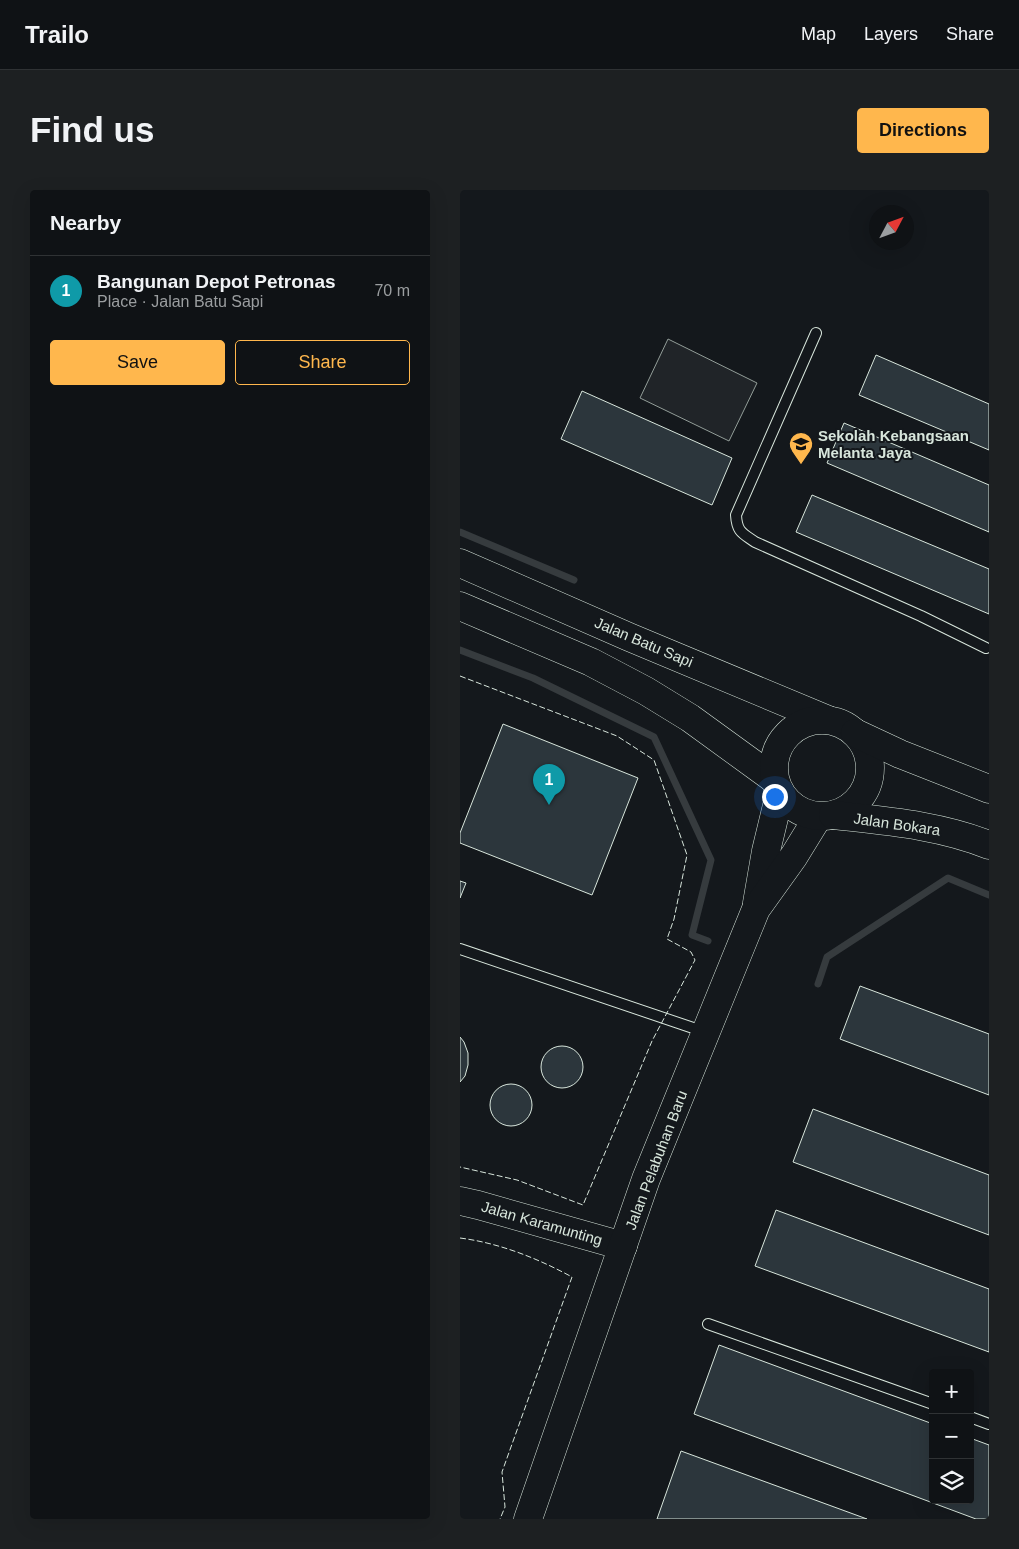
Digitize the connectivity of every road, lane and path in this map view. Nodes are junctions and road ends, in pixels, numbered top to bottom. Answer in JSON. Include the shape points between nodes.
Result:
{"nodes":[{"id":1,"x":816,"y":334,"type":"dead end"},
{"id":2,"x":460,"y":563,"type":"edge"},
{"id":3,"x":460,"y":606,"type":"edge"},
{"id":4,"x":986,"y":648,"type":"dead end"},
{"id":5,"x":828,"y":720,"type":"junction"},
{"id":6,"x":855,"y":732,"type":"junction"},
{"id":7,"x":777,"y":786,"type":"junction"},
{"id":8,"x":989,"y":789,"type":"edge"},
{"id":9,"x":825,"y":816,"type":"junction"},
{"id":10,"x":989,"y":845,"type":"edge"},
{"id":11,"x":756,"y":909,"type":"junction"},
{"id":12,"x":460,"y":949,"type":"edge"},
{"id":13,"x":707,"y":1033,"type":"junction"},
{"id":14,"x":460,"y":1201,"type":"edge"},
{"id":15,"x":623,"y":1246,"type":"junction"},
{"id":16,"x":708,"y":1324,"type":"dead end"},
{"id":17,"x":929,"y":1403,"type":"edge"},
{"id":18,"x":974,"y":1418,"type":"edge"},
{"id":19,"x":989,"y":1424,"type":"edge"},
{"id":20,"x":528,"y":1519,"type":"edge"}],
"edges":[{"from":1,"to":4,"type":"lane","via":[[736,515],[740,532],[755,542]]},
{"from":2,"to":5,"type":"main road","name":"Jalan Batu Sapi"},
{"from":3,"to":7,"type":"main road","via":[[591,662],[646,691],[690,718]]},
{"from":5,"to":6,"type":"main road"},
{"from":5,"to":7,"type":"main road","via":[[812,720],[798,725],[786,735],[777,748],[773,763]]},
{"from":6,"to":8,"type":"main road","via":[[900,754]]},
{"from":6,"to":9,"type":"main road","via":[[869,758],[866,788],[847,810]]},
{"from":7,"to":9,"type":"main road","via":[[790,805],[803,813]]},
{"from":7,"to":11,"type":"main road"},
{"from":9,"to":10,"type":"main road","name":"Jalan Bokara","via":[[903,822],[947,831]]},
{"from":9,"to":11,"type":"main road","name":"Jalan Pelabuhan Baru"},
{"from":11,"to":13,"type":"main road","name":"Jalan Pelabuhan Baru"},
{"from":12,"to":13,"type":"lane"},
{"from":13,"to":15,"type":"main road","name":"Jalan Pelabuhan Baru","via":[[646,1178]]},
{"from":14,"to":15,"type":"main road","name":"Jalan Karamunting"},
{"from":15,"to":20,"type":"main road","name":"Jalan Pelabuhan Baru"},
{"from":16,"to":17,"type":"lane"},
{"from":18,"to":19,"type":"lane"}]}
